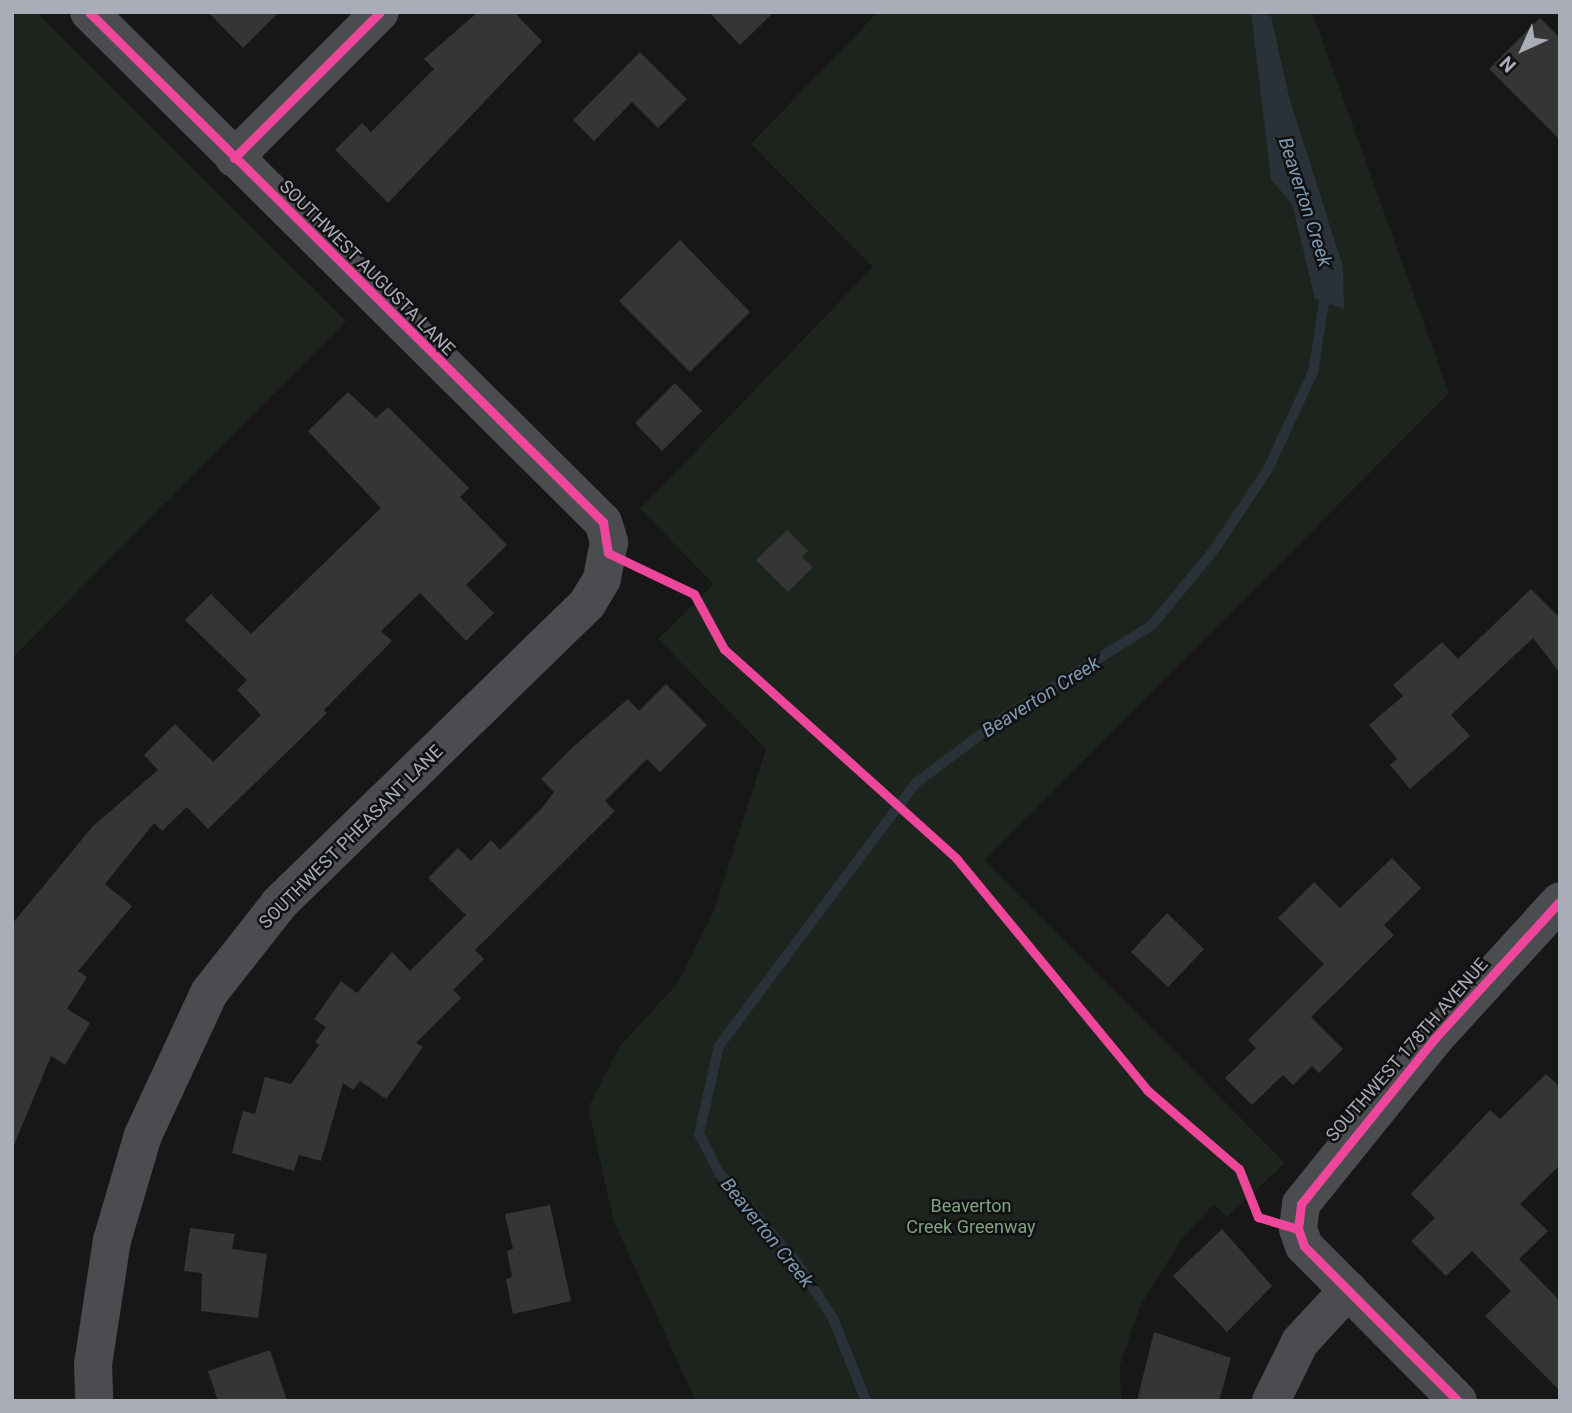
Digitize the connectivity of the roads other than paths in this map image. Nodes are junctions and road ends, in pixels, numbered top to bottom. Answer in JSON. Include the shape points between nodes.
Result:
{"nodes":[{"id":1,"x":89,"y":12,"type":"edge"},
{"id":2,"x":380,"y":12,"type":"edge"},
{"id":3,"x":233,"y":158,"type":"junction"},
{"id":4,"x":608,"y":553,"type":"joint"},
{"id":5,"x":1560,"y":901,"type":"edge"},
{"id":6,"x":1348,"y":1290,"type":"junction"},
{"id":7,"x":94,"y":1401,"type":"edge"},
{"id":8,"x":1271,"y":1401,"type":"edge"},
{"id":9,"x":1458,"y":1401,"type":"edge"}],
"edges":[{"from":1,"to":3,"type":"street","name":"SOUTHWEST AUGUSTA LANE"},
{"from":2,"to":3,"type":"street"},
{"from":3,"to":4,"type":"street","name":"SOUTHWEST AUGUSTA LANE","via":[[603,522]]},
{"from":4,"to":7,"type":"street","name":"SOUTHWEST PHEASANT LANE","via":[[587,604],[279,904],[209,992],[143,1135],[112,1240]]},
{"from":5,"to":6,"type":"street","name":"SOUTHWEST 178TH AVENUE","via":[[1311,1186],[1298,1229],[1304,1247]]},
{"from":6,"to":8,"type":"street","via":[[1300,1342]]},
{"from":6,"to":9,"type":"street"}]}
